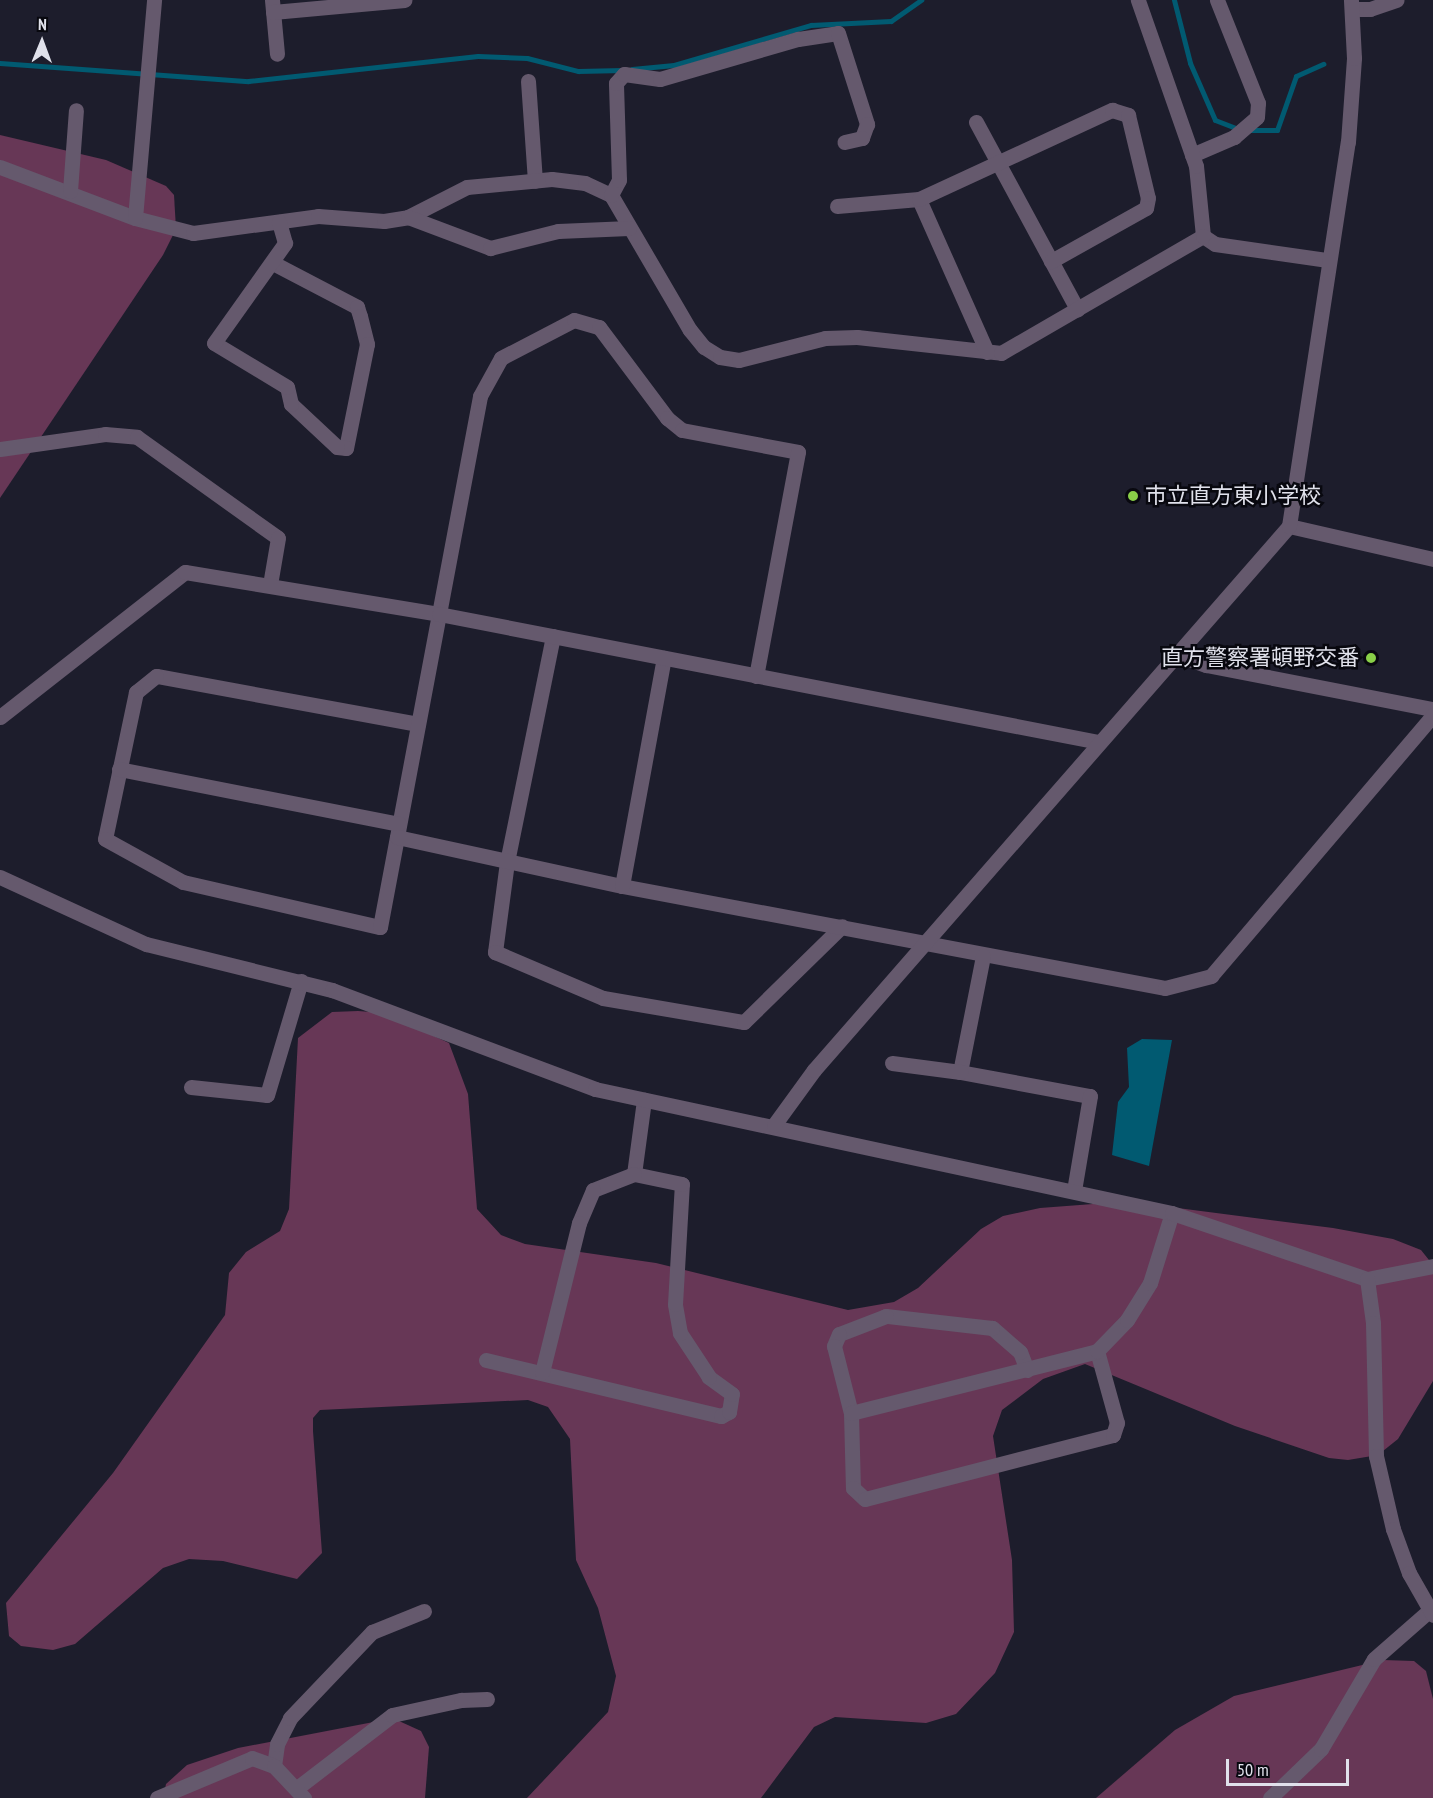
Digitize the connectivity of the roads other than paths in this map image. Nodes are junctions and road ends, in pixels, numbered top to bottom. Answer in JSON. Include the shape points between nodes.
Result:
{"nodes":[{"id":1,"x":154,"y":0,"type":"edge"},
{"id":2,"x":404,"y":0,"type":"edge"},
{"id":3,"x":1138,"y":0,"type":"edge"},
{"id":4,"x":1217,"y":0,"type":"edge"},
{"id":5,"x":1396,"y":0,"type":"edge"},
{"id":6,"x":1352,"y":4,"type":"edge"},
{"id":7,"x":273,"y":6,"type":"edge"},
{"id":8,"x":277,"y":54,"type":"dead end"},
{"id":9,"x":528,"y":81,"type":"dead end"},
{"id":10,"x":76,"y":110,"type":"dead end"},
{"id":11,"x":976,"y":122,"type":"dead end"},
{"id":12,"x":844,"y":142,"type":"dead end"},
{"id":13,"x":1192,"y":155,"type":"junction"},
{"id":14,"x":1001,"y":165,"type":"junction"},
{"id":15,"x":0,"y":167,"type":"edge"},
{"id":16,"x":535,"y":181,"type":"junction"},
{"id":17,"x":70,"y":191,"type":"junction"},
{"id":18,"x":611,"y":195,"type":"junction"},
{"id":19,"x":920,"y":199,"type":"junction"},
{"id":20,"x":837,"y":206,"type":"dead end"},
{"id":21,"x":408,"y":217,"type":"junction"},
{"id":22,"x":135,"y":218,"type":"junction"},
{"id":23,"x":279,"y":222,"type":"junction"},
{"id":24,"x":629,"y":228,"type":"junction"},
{"id":25,"x":1203,"y":236,"type":"junction"},
{"id":26,"x":1329,"y":260,"type":"junction"},
{"id":27,"x":1051,"y":261,"type":"junction"},
{"id":28,"x":273,"y":263,"type":"junction"},
{"id":29,"x":1077,"y":309,"type":"junction"},
{"id":30,"x":987,"y":352,"type":"junction"},
{"id":31,"x":0,"y":449,"type":"edge"},
{"id":32,"x":1289,"y":526,"type":"junction"},
{"id":33,"x":1433,"y":559,"type":"edge"},
{"id":34,"x":270,"y":585,"type":"junction"},
{"id":35,"x":439,"y":614,"type":"junction"},
{"id":36,"x":553,"y":636,"type":"junction"},
{"id":37,"x":1178,"y":655,"type":"junction"},
{"id":38,"x":664,"y":658,"type":"junction"},
{"id":39,"x":756,"y":676,"type":"junction"},
{"id":40,"x":1433,"y":709,"type":"edge"},
{"id":41,"x":1433,"y":715,"type":"edge"},
{"id":42,"x":0,"y":717,"type":"edge"},
{"id":43,"x":418,"y":724,"type":"junction"},
{"id":44,"x":1100,"y":742,"type":"junction"},
{"id":45,"x":119,"y":769,"type":"junction"},
{"id":46,"x":398,"y":831,"type":"junction"},
{"id":47,"x":507,"y":862,"type":"junction"},
{"id":48,"x":0,"y":877,"type":"edge"},
{"id":49,"x":621,"y":886,"type":"junction"},
{"id":50,"x":842,"y":926,"type":"junction"},
{"id":51,"x":925,"y":941,"type":"junction"},
{"id":52,"x":983,"y":956,"type":"junction"},
{"id":53,"x":301,"y":981,"type":"junction"},
{"id":54,"x":892,"y":1063,"type":"dead end"},
{"id":55,"x":960,"y":1072,"type":"junction"},
{"id":56,"x":191,"y":1087,"type":"dead end"},
{"id":57,"x":644,"y":1100,"type":"junction"},
{"id":58,"x":774,"y":1125,"type":"junction"},
{"id":59,"x":634,"y":1174,"type":"junction"},
{"id":60,"x":1074,"y":1191,"type":"junction"},
{"id":61,"x":1172,"y":1213,"type":"junction"},
{"id":62,"x":1433,"y":1266,"type":"edge"},
{"id":63,"x":1367,"y":1279,"type":"junction"},
{"id":64,"x":1097,"y":1351,"type":"junction"},
{"id":65,"x":486,"y":1360,"type":"dead end"},
{"id":66,"x":1027,"y":1370,"type":"junction"},
{"id":67,"x":542,"y":1373,"type":"junction"},
{"id":68,"x":851,"y":1413,"type":"junction"},
{"id":69,"x":424,"y":1611,"type":"dead end"},
{"id":70,"x":1431,"y":1613,"type":"edge"},
{"id":71,"x":487,"y":1699,"type":"dead end"},
{"id":72,"x":274,"y":1766,"type":"junction"},
{"id":73,"x":301,"y":1793,"type":"edge"},
{"id":74,"x":158,"y":1798,"type":"edge"},
{"id":75,"x":1270,"y":1798,"type":"edge"}],
"edges":[{"from":1,"to":22,"type":"street"},
{"from":2,"to":7,"type":"street"},
{"from":3,"to":13,"type":"street"},
{"from":4,"to":13,"type":"street","via":[[1258,103],[1257,117],[1234,137]]},
{"from":5,"to":6,"type":"street","via":[[1370,9]]},
{"from":6,"to":26,"type":"street","via":[[1354,58],[1347,142]]},
{"from":7,"to":8,"type":"street"},
{"from":9,"to":16,"type":"street"},
{"from":10,"to":17,"type":"street"},
{"from":11,"to":14,"type":"street"},
{"from":12,"to":18,"type":"street","via":[[862,138],[867,124],[838,33],[798,39],[660,79],[624,74],[616,83],[619,180]]},
{"from":13,"to":25,"type":"street","via":[[1198,206],[1205,226]]},
{"from":14,"to":19,"type":"street"},
{"from":14,"to":27,"type":"street"},
{"from":14,"to":27,"type":"street","via":[[1112,110],[1128,115],[1148,198],[1146,208]]},
{"from":15,"to":17,"type":"street"},
{"from":16,"to":18,"type":"street","via":[[585,183]]},
{"from":16,"to":21,"type":"street","via":[[467,187]]},
{"from":17,"to":22,"type":"street"},
{"from":18,"to":24,"type":"street"},
{"from":19,"to":20,"type":"street"},
{"from":19,"to":30,"type":"street"},
{"from":21,"to":23,"type":"street","via":[[384,221],[318,216]]},
{"from":21,"to":24,"type":"street","via":[[490,248],[558,231]]},
{"from":22,"to":23,"type":"street","via":[[193,233]]},
{"from":23,"to":28,"type":"street","via":[[285,243]]},
{"from":24,"to":30,"type":"street","via":[[690,330],[704,347],[720,357],[739,360],[825,338],[857,337]]},
{"from":25,"to":26,"type":"street","via":[[1215,244]]},
{"from":25,"to":29,"type":"street"},
{"from":26,"to":32,"type":"street"},
{"from":27,"to":29,"type":"street"},
{"from":28,"to":28,"type":"street","via":[[214,343],[287,387],[291,404],[337,447],[346,448],[368,344],[357,307]]},
{"from":29,"to":30,"type":"street","via":[[1001,352]]},
{"from":31,"to":34,"type":"street","via":[[105,434],[137,437],[278,538]]},
{"from":32,"to":33,"type":"street"},
{"from":32,"to":37,"type":"street"},
{"from":34,"to":35,"type":"street"},
{"from":34,"to":42,"type":"street","via":[[185,572]]},
{"from":35,"to":36,"type":"street"},
{"from":35,"to":39,"type":"street","via":[[480,396],[489,375],[501,358],[574,320],[588,320],[599,327],[668,418],[682,430],[798,452]]},
{"from":35,"to":43,"type":"street"},
{"from":36,"to":38,"type":"street"},
{"from":36,"to":47,"type":"street"},
{"from":37,"to":40,"type":"street","via":[[1206,665]]},
{"from":37,"to":44,"type":"street"},
{"from":38,"to":39,"type":"street"},
{"from":38,"to":49,"type":"street"},
{"from":39,"to":44,"type":"street"},
{"from":41,"to":52,"type":"street","via":[[1211,976],[1165,988]]},
{"from":43,"to":45,"type":"street","via":[[156,676],[136,692]]},
{"from":43,"to":46,"type":"street"},
{"from":44,"to":51,"type":"street"},
{"from":45,"to":46,"type":"street"},
{"from":45,"to":46,"type":"street","via":[[105,839],[183,882],[380,927]]},
{"from":46,"to":47,"type":"street"},
{"from":47,"to":49,"type":"street"},
{"from":47,"to":50,"type":"street","via":[[495,952],[603,998],[744,1022]]},
{"from":48,"to":53,"type":"street","via":[[146,944]]},
{"from":49,"to":50,"type":"street"},
{"from":50,"to":51,"type":"street"},
{"from":51,"to":52,"type":"street"},
{"from":51,"to":58,"type":"street","via":[[814,1070]]},
{"from":52,"to":55,"type":"street"},
{"from":53,"to":56,"type":"street","via":[[267,1095]]},
{"from":53,"to":57,"type":"street","via":[[595,1089]]},
{"from":54,"to":55,"type":"street"},
{"from":55,"to":60,"type":"street","via":[[1090,1096]]},
{"from":57,"to":58,"type":"street"},
{"from":57,"to":59,"type":"street"},
{"from":58,"to":60,"type":"street"},
{"from":59,"to":67,"type":"street","via":[[594,1190],[579,1223]]},
{"from":59,"to":67,"type":"street","via":[[682,1184],[675,1304],[680,1333],[709,1377],[732,1394],[734,1404],[721,1416]]},
{"from":60,"to":61,"type":"street"},
{"from":61,"to":63,"type":"street"},
{"from":61,"to":64,"type":"street","via":[[1150,1283],[1126,1320]]},
{"from":62,"to":63,"type":"street"},
{"from":63,"to":70,"type":"street","via":[[1373,1323],[1376,1456],[1393,1529],[1409,1573]]},
{"from":64,"to":66,"type":"street"},
{"from":64,"to":68,"type":"street","via":[[1117,1423],[1113,1435],[865,1498],[853,1488]]},
{"from":65,"to":67,"type":"street"},
{"from":66,"to":68,"type":"street"},
{"from":66,"to":68,"type":"street","via":[[1020,1352],[992,1328],[886,1316],[839,1334],[834,1346]]},
{"from":69,"to":72,"type":"street","via":[[372,1632],[290,1718],[277,1744]]},
{"from":70,"to":75,"type":"street","via":[[1374,1659],[1321,1749]]},
{"from":71,"to":73,"type":"street","via":[[461,1700],[392,1715]]},
{"from":72,"to":73,"type":"street"},
{"from":72,"to":74,"type":"street","via":[[252,1758]]}]}
